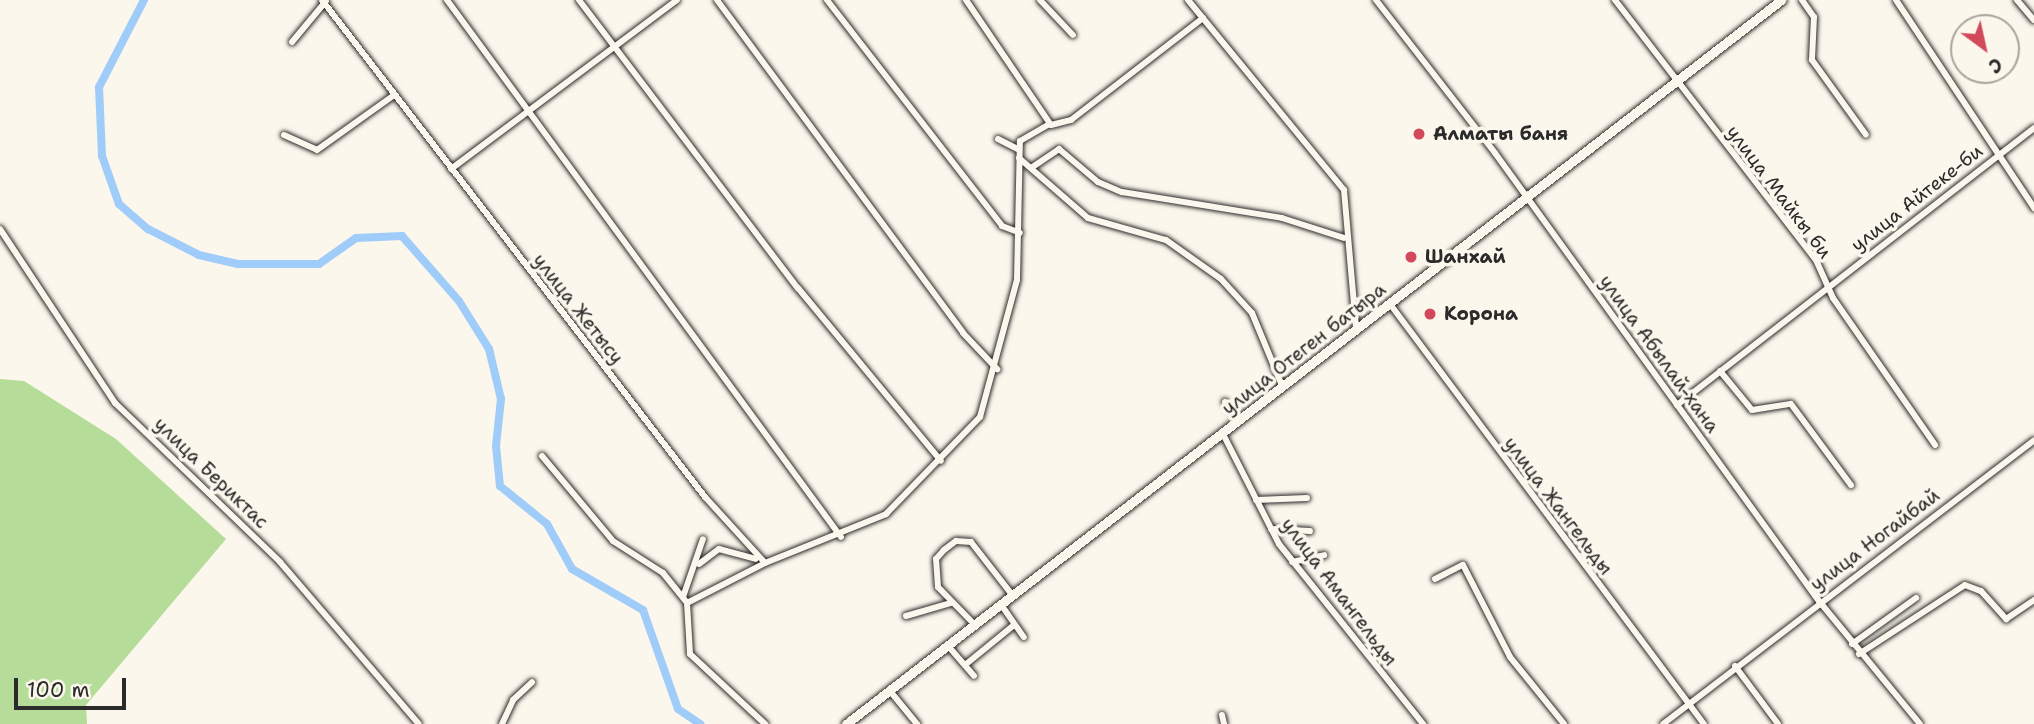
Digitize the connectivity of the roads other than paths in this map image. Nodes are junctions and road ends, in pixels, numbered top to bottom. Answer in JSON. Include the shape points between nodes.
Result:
{"nodes":[{"id":1,"x":447,"y":0,"type":"edge"},
{"id":2,"x":579,"y":0,"type":"edge"},
{"id":3,"x":677,"y":0,"type":"edge"},
{"id":4,"x":717,"y":0,"type":"edge"},
{"id":5,"x":827,"y":0,"type":"edge"},
{"id":6,"x":966,"y":0,"type":"edge"},
{"id":7,"x":1040,"y":0,"type":"edge"},
{"id":8,"x":1188,"y":0,"type":"edge"},
{"id":9,"x":1377,"y":0,"type":"edge"},
{"id":10,"x":1615,"y":0,"type":"edge"},
{"id":11,"x":1781,"y":0,"type":"edge"},
{"id":12,"x":1802,"y":0,"type":"edge"},
{"id":13,"x":1896,"y":0,"type":"edge"},
{"id":14,"x":2017,"y":0,"type":"edge"},
{"id":15,"x":324,"y":1,"type":"edge"},
{"id":16,"x":1203,"y":18,"type":"junction"},
{"id":17,"x":2034,"y":20,"type":"edge"},
{"id":18,"x":1073,"y":35,"type":"dead end"},
{"id":19,"x":292,"y":42,"type":"dead end"},
{"id":20,"x":614,"y":46,"type":"junction"},
{"id":21,"x":1676,"y":81,"type":"junction"},
{"id":22,"x":394,"y":95,"type":"junction"},
{"id":23,"x":528,"y":111,"type":"junction"},
{"id":24,"x":1045,"y":117,"type":"junction"},
{"id":25,"x":1050,"y":125,"type":"junction"},
{"id":26,"x":1040,"y":126,"type":"junction"},
{"id":27,"x":2034,"y":128,"type":"edge"},
{"id":28,"x":284,"y":135,"type":"dead end"},
{"id":29,"x":1866,"y":135,"type":"dead end"},
{"id":30,"x":998,"y":139,"type":"dead end"},
{"id":31,"x":1018,"y":149,"type":"junction"},
{"id":32,"x":1999,"y":154,"type":"junction"},
{"id":33,"x":1019,"y":158,"type":"junction"},
{"id":34,"x":1031,"y":168,"type":"junction"},
{"id":35,"x":451,"y":169,"type":"junction"},
{"id":36,"x":1526,"y":197,"type":"junction"},
{"id":37,"x":2034,"y":208,"type":"edge"},
{"id":38,"x":0,"y":229,"type":"edge"},
{"id":39,"x":1020,"y":233,"type":"junction"},
{"id":40,"x":1344,"y":238,"type":"junction"},
{"id":41,"x":1828,"y":287,"type":"junction"},
{"id":42,"x":1390,"y":304,"type":"junction"},
{"id":43,"x":1356,"y":328,"type":"junction"},
{"id":44,"x":997,"y":369,"type":"junction"},
{"id":45,"x":1720,"y":371,"type":"junction"},
{"id":46,"x":1283,"y":388,"type":"junction"},
{"id":47,"x":1225,"y":402,"type":"dead end"},
{"id":48,"x":1677,"y":405,"type":"junction"},
{"id":49,"x":1241,"y":420,"type":"junction"},
{"id":50,"x":1223,"y":434,"type":"junction"},
{"id":51,"x":2034,"y":440,"type":"edge"},
{"id":52,"x":1935,"y":444,"type":"dead end"},
{"id":53,"x":542,"y":456,"type":"dead end"},
{"id":54,"x":941,"y":461,"type":"junction"},
{"id":55,"x":1851,"y":485,"type":"dead end"},
{"id":56,"x":1307,"y":499,"type":"dead end"},
{"id":57,"x":1256,"y":500,"type":"junction"},
{"id":58,"x":1270,"y":529,"type":"junction"},
{"id":59,"x":1310,"y":531,"type":"dead end"},
{"id":60,"x":841,"y":537,"type":"junction"},
{"id":61,"x":703,"y":539,"type":"dead end"},
{"id":62,"x":1324,"y":555,"type":"dead end"},
{"id":63,"x":756,"y":559,"type":"junction"},
{"id":64,"x":1292,"y":562,"type":"junction"},
{"id":65,"x":765,"y":563,"type":"junction"},
{"id":66,"x":699,"y":564,"type":"junction"},
{"id":67,"x":1435,"y":579,"type":"dead end"},
{"id":68,"x":1013,"y":596,"type":"junction"},
{"id":69,"x":1916,"y":598,"type":"dead end"},
{"id":70,"x":685,"y":600,"type":"junction"},
{"id":71,"x":2034,"y":600,"type":"edge"},
{"id":72,"x":1819,"y":601,"type":"junction"},
{"id":73,"x":951,"y":603,"type":"junction"},
{"id":74,"x":1002,"y":606,"type":"junction"},
{"id":75,"x":906,"y":616,"type":"dead end"},
{"id":76,"x":1014,"y":625,"type":"junction"},
{"id":77,"x":976,"y":626,"type":"junction"},
{"id":78,"x":1024,"y":637,"type":"dead end"},
{"id":79,"x":1852,"y":644,"type":"junction"},
{"id":80,"x":949,"y":647,"type":"junction"},
{"id":81,"x":1859,"y":654,"type":"junction"},
{"id":82,"x":965,"y":665,"type":"junction"},
{"id":83,"x":1735,"y":667,"type":"junction"},
{"id":84,"x":974,"y":676,"type":"dead end"},
{"id":85,"x":532,"y":682,"type":"dead end"},
{"id":86,"x":890,"y":691,"type":"junction"},
{"id":87,"x":1689,"y":703,"type":"junction"},
{"id":88,"x":1222,"y":715,"type":"dead end"},
{"id":89,"x":419,"y":724,"type":"edge"},
{"id":90,"x":502,"y":724,"type":"edge"},
{"id":91,"x":765,"y":724,"type":"edge"},
{"id":92,"x":846,"y":724,"type":"edge"},
{"id":93,"x":917,"y":724,"type":"edge"},
{"id":94,"x":1224,"y":724,"type":"edge"},
{"id":95,"x":1423,"y":724,"type":"edge"},
{"id":96,"x":1564,"y":724,"type":"edge"},
{"id":97,"x":1663,"y":724,"type":"edge"},
{"id":98,"x":1704,"y":724,"type":"edge"},
{"id":99,"x":1778,"y":724,"type":"edge"},
{"id":100,"x":1920,"y":724,"type":"edge"}],
"edges":[{"from":1,"to":23,"type":"street"},
{"from":2,"to":20,"type":"street"},
{"from":3,"to":20,"type":"street"},
{"from":4,"to":44,"type":"street","via":[[963,333]]},
{"from":5,"to":39,"type":"street","via":[[1002,226]]},
{"from":6,"to":24,"type":"street"},
{"from":7,"to":18,"type":"street"},
{"from":8,"to":16,"type":"street"},
{"from":9,"to":36,"type":"street","name":"улица Абылай-хана"},
{"from":10,"to":21,"type":"street","name":"улица Майкы би"},
{"from":11,"to":21,"type":"main road","name":"улица Отеген батыра"},
{"from":12,"to":29,"type":"street","via":[[1814,17],[1816,65]]},
{"from":13,"to":32,"type":"street"},
{"from":14,"to":17,"type":"street"},
{"from":15,"to":19,"type":"street"},
{"from":15,"to":22,"type":"street","name":"улица Жетысу"},
{"from":16,"to":25,"type":"street","via":[[1071,120]]},
{"from":16,"to":40,"type":"street","via":[[1333,173],[1348,200]]},
{"from":20,"to":23,"type":"street"},
{"from":20,"to":54,"type":"street","via":[[798,288]]},
{"from":21,"to":36,"type":"main road","name":"улица Отеген батыра"},
{"from":21,"to":41,"type":"street","name":"улица Майкы би","via":[[1815,260]]},
{"from":22,"to":28,"type":"street","via":[[317,150]]},
{"from":22,"to":35,"type":"street","name":"улица Жетысу"},
{"from":23,"to":35,"type":"street"},
{"from":23,"to":60,"type":"street"},
{"from":24,"to":25,"type":"street"},
{"from":24,"to":26,"type":"street"},
{"from":25,"to":26,"type":"street"},
{"from":26,"to":31,"type":"street"},
{"from":27,"to":32,"type":"street","name":"улица Айтеке-би"},
{"from":30,"to":31,"type":"street"},
{"from":31,"to":33,"type":"street"},
{"from":32,"to":37,"type":"street"},
{"from":32,"to":41,"type":"street","name":"улица Айтеке-би"},
{"from":33,"to":34,"type":"street"},
{"from":33,"to":39,"type":"street"},
{"from":34,"to":40,"type":"street","via":[[1059,149],[1098,183],[1122,192],[1282,218]]},
{"from":34,"to":46,"type":"street","via":[[1088,218],[1166,240],[1221,279],[1252,313]]},
{"from":35,"to":63,"type":"street","name":"улица Жетысу"},
{"from":36,"to":42,"type":"main road","name":"улица Отеген батыра"},
{"from":36,"to":48,"type":"street","name":"улица Абылай-хана"},
{"from":38,"to":89,"type":"street","name":"улица Бериктас","via":[[115,403],[280,562]]},
{"from":39,"to":44,"type":"street"},
{"from":40,"to":43,"type":"street"},
{"from":41,"to":45,"type":"street","name":"улица Айтеке-би"},
{"from":41,"to":52,"type":"street","name":"улица Майкы би"},
{"from":42,"to":43,"type":"main road","name":"улица Отеген батыра"},
{"from":42,"to":87,"type":"street","name":"улица Жангельды","via":[[1617,616]]},
{"from":43,"to":46,"type":"main road","name":"улица Отеген батыра"},
{"from":44,"to":54,"type":"street","via":[[980,417]]},
{"from":45,"to":48,"type":"street","name":"улица Айтеке-би"},
{"from":45,"to":55,"type":"street","via":[[1752,410],[1791,404]]},
{"from":46,"to":49,"type":"main road","name":"улица Отеген батыра"},
{"from":47,"to":49,"type":"street"},
{"from":48,"to":72,"type":"street","name":"улица Абылай-хана"},
{"from":49,"to":50,"type":"main road","name":"улица Отеген батыра"},
{"from":50,"to":57,"type":"street","name":"улица Амангельды"},
{"from":50,"to":68,"type":"main road","name":"улица Отеген батыра"},
{"from":51,"to":72,"type":"street","name":"улица Ногайбай"},
{"from":53,"to":70,"type":"street","via":[[612,541],[663,573]]},
{"from":54,"to":60,"type":"street","via":[[886,514]]},
{"from":56,"to":57,"type":"street"},
{"from":57,"to":58,"type":"street","name":"улица Амангельды"},
{"from":58,"to":59,"type":"street"},
{"from":58,"to":64,"type":"street","name":"улица Амангельды"},
{"from":60,"to":65,"type":"street"},
{"from":61,"to":66,"type":"street"},
{"from":62,"to":64,"type":"street"},
{"from":63,"to":65,"type":"street","name":"улица Жетысу"},
{"from":63,"to":66,"type":"street","via":[[719,549]]},
{"from":64,"to":95,"type":"street","name":"улица Амангельды"},
{"from":65,"to":70,"type":"street"},
{"from":66,"to":70,"type":"street"},
{"from":67,"to":96,"type":"street","via":[[1463,565],[1498,639]]},
{"from":68,"to":73,"type":"street","via":[[965,539],[936,559],[938,587]]},
{"from":68,"to":74,"type":"main road","name":"улица Отеген батыра"},
{"from":69,"to":79,"type":"street"},
{"from":70,"to":91,"type":"street","via":[[690,654]]},
{"from":71,"to":81,"type":"street","via":[[2006,618],[1981,591],[1965,585]]},
{"from":72,"to":79,"type":"street","name":"улица Абылай-хана"},
{"from":72,"to":83,"type":"street","name":"улица Ногайбай"},
{"from":73,"to":75,"type":"street"},
{"from":73,"to":77,"type":"street"},
{"from":74,"to":76,"type":"street"},
{"from":74,"to":77,"type":"main road","name":"улица Отеген батыра"},
{"from":76,"to":78,"type":"street"},
{"from":76,"to":82,"type":"street"},
{"from":77,"to":80,"type":"main road","name":"улица Отеген батыра"},
{"from":79,"to":81,"type":"street","name":"улица Абылай-хана"},
{"from":80,"to":82,"type":"street"},
{"from":80,"to":86,"type":"main road","name":"улица Отеген батыра"},
{"from":81,"to":100,"type":"street","name":"улица Абылай-хана"},
{"from":82,"to":84,"type":"street"},
{"from":83,"to":87,"type":"street","name":"улица Ногайбай"},
{"from":83,"to":99,"type":"street"},
{"from":85,"to":90,"type":"street","via":[[513,700]]},
{"from":86,"to":92,"type":"main road","name":"улица Отеген батыра"},
{"from":86,"to":93,"type":"street"},
{"from":87,"to":97,"type":"street","name":"улица Ногайбай"},
{"from":87,"to":98,"type":"street","name":"улица Жангельды"},
{"from":88,"to":94,"type":"street"}]}
